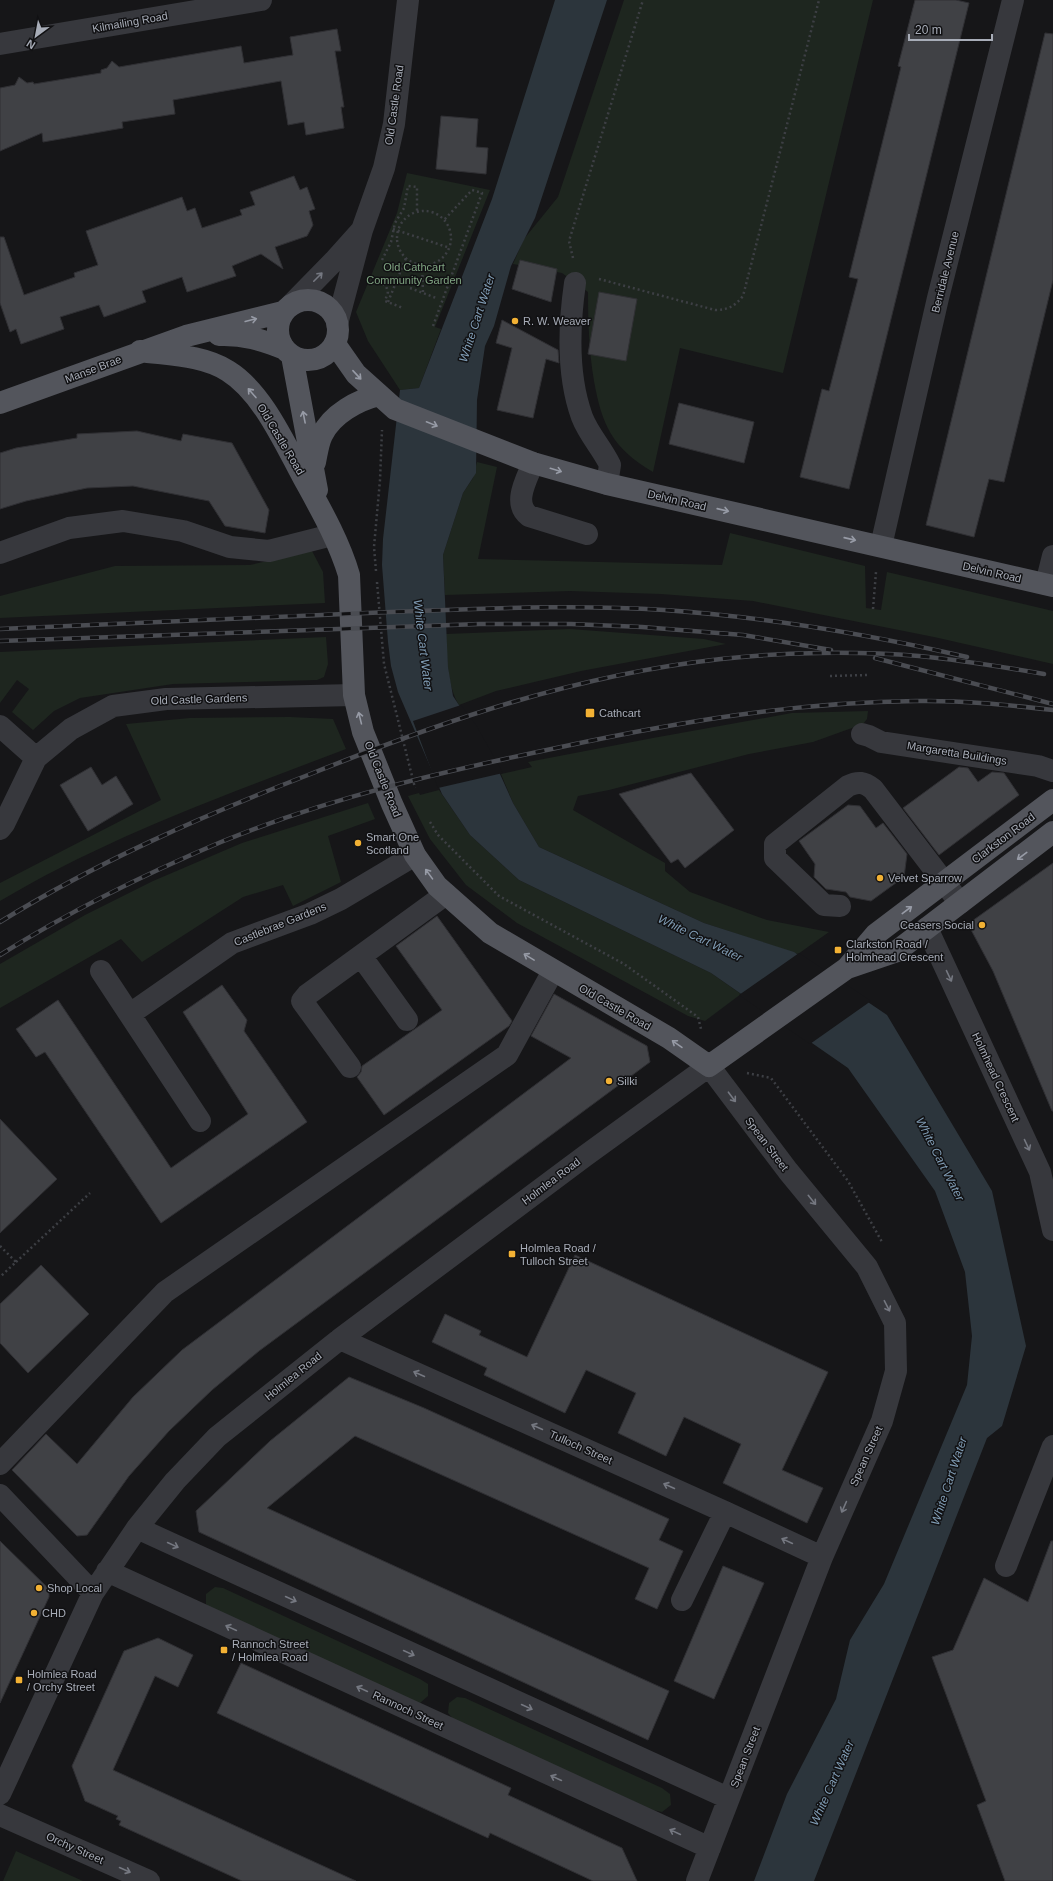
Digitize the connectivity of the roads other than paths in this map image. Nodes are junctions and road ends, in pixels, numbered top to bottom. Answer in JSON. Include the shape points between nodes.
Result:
{"nodes":[{"id":1,"x":260,"y":0,"type":"edge"},
{"id":2,"x":408,"y":0,"type":"edge"},
{"id":3,"x":1013,"y":0,"type":"edge"},
{"id":4,"x":0,"y":44,"type":"edge"},
{"id":5,"x":362,"y":230,"type":"junction"},
{"id":6,"x":576,"y":278,"type":"road end"},
{"id":7,"x":287,"y":309,"type":"junction"},
{"id":8,"x":336,"y":334,"type":"junction"},
{"id":9,"x":186,"y":336,"type":"junction"},
{"id":10,"x":140,"y":351,"type":"junction"},
{"id":11,"x":289,"y":352,"type":"junction"},
{"id":12,"x":379,"y":395,"type":"junction"},
{"id":13,"x":0,"y":403,"type":"edge"},
{"id":14,"x":533,"y":463,"type":"junction"},
{"id":15,"x":313,"y":467,"type":"junction"},
{"id":16,"x":607,"y":484,"type":"junction"},
{"id":17,"x":321,"y":511,"type":"junction"},
{"id":18,"x":587,"y":534,"type":"dead end"},
{"id":19,"x":332,"y":535,"type":"junction"},
{"id":20,"x":881,"y":546,"type":"junction"},
{"id":21,"x":0,"y":553,"type":"edge"},
{"id":22,"x":1051,"y":574,"type":"edge"},
{"id":23,"x":354,"y":695,"type":"junction"},
{"id":24,"x":0,"y":726,"type":"edge"},
{"id":25,"x":862,"y":734,"type":"dead end"},
{"id":26,"x":36,"y":758,"type":"junction"},
{"id":27,"x":1053,"y":772,"type":"edge"},
{"id":28,"x":1053,"y":800,"type":"edge"},
{"id":29,"x":0,"y":829,"type":"edge"},
{"id":30,"x":1053,"y":832,"type":"edge"},
{"id":31,"x":415,"y":855,"type":"junction"},
{"id":32,"x":944,"y":882,"type":"junction"},
{"id":33,"x":446,"y":894,"type":"junction"},
{"id":34,"x":960,"y":903,"type":"junction"},
{"id":35,"x":840,"y":906,"type":"dead end"},
{"id":36,"x":927,"y":928,"type":"junction"},
{"id":37,"x":361,"y":956,"type":"junction"},
{"id":38,"x":847,"y":968,"type":"junction"},
{"id":39,"x":101,"y":971,"type":"dead end"},
{"id":40,"x":553,"y":971,"type":"junction"},
{"id":41,"x":130,"y":1014,"type":"junction"},
{"id":42,"x":407,"y":1020,"type":"dead end"},
{"id":43,"x":709,"y":1066,"type":"junction"},
{"id":44,"x":350,"y":1067,"type":"dead end"},
{"id":45,"x":200,"y":1121,"type":"dead end"},
{"id":46,"x":1053,"y":1230,"type":"edge"},
{"id":47,"x":340,"y":1339,"type":"junction"},
{"id":48,"x":1052,"y":1451,"type":"edge"},
{"id":49,"x":0,"y":1464,"type":"edge"},
{"id":50,"x":0,"y":1495,"type":"edge"},
{"id":51,"x":725,"y":1512,"type":"junction"},
{"id":52,"x":137,"y":1528,"type":"junction"},
{"id":53,"x":822,"y":1557,"type":"junction"},
{"id":54,"x":1006,"y":1566,"type":"dead end"},
{"id":55,"x":107,"y":1571,"type":"junction"},
{"id":56,"x":93,"y":1593,"type":"junction"},
{"id":57,"x":682,"y":1600,"type":"dead end"},
{"id":58,"x":0,"y":1794,"type":"edge"},
{"id":59,"x":728,"y":1798,"type":"junction"},
{"id":60,"x":0,"y":1815,"type":"edge"},
{"id":61,"x":710,"y":1848,"type":"junction"},
{"id":62,"x":149,"y":1881,"type":"edge"},
{"id":63,"x":697,"y":1881,"type":"edge"}],
"edges":[{"from":1,"to":4,"type":"street","name":"Kilmailing Road"},
{"from":2,"to":5,"type":"street","name":"Old Castle Road","via":[[394,124],[384,168]]},
{"from":3,"to":20,"type":"street","name":"Berridale Avenue","via":[[938,298]]},
{"from":7,"to":5,"type":"street","name":"Old Castle Road","one_way":true},
{"from":5,"to":8,"type":"street","name":"Old Castle Road"},
{"from":6,"to":16,"type":"street","via":[[571,338],[576,392],[582,418],[610,465]]},
{"from":7,"to":8,"type":"main road","via":[[299,301],[319,302],[334,315]]},
{"from":9,"to":7,"type":"main road","name":"Manse Brae","one_way":true},
{"from":7,"to":11,"type":"main road","name":"Old Castle Road","via":[[279,321],[278,331],[280,341]]},
{"from":8,"to":11,"type":"main road","via":[[325,354],[311,360],[302,359]]},
{"from":8,"to":12,"type":"main road","name":"Delvin Road","one_way":true,"via":[[356,374]]},
{"from":9,"to":10,"type":"main road","name":"Manse Brae"},
{"from":9,"to":11,"type":"main road","name":"Manse Brae","via":[[234,335],[258,339]]},
{"from":10,"to":13,"type":"main road","name":"Manse Brae"},
{"from":17,"to":10,"type":"main road","name":"Old Castle Road","one_way":true,"via":[[263,407],[228,371],[204,360]]},
{"from":15,"to":11,"type":"main road","name":"Old Castle Road","one_way":true},
{"from":12,"to":14,"type":"main road","name":"Delvin Road","one_way":true,"via":[[396,409]]},
{"from":12,"to":15,"type":"main road","name":"Old Castle Road","via":[[350,406],[330,423],[322,435]]},
{"from":14,"to":16,"type":"main road","name":"Delvin Road","one_way":true},
{"from":14,"to":18,"type":"street","via":[[522,493],[520,504],[523,512]]},
{"from":15,"to":17,"type":"main road","name":"Old Castle Road"},
{"from":16,"to":20,"type":"main road","name":"Delvin Road","one_way":true},
{"from":17,"to":19,"type":"main road","name":"Old Castle Road"},
{"from":19,"to":21,"type":"street","via":[[269,551],[230,547],[183,531],[123,521],[69,528]]},
{"from":19,"to":23,"type":"main road","name":"Old Castle Road","via":[[348,575]]},
{"from":20,"to":22,"type":"main road","name":"Delvin Road"},
{"from":23,"to":26,"type":"street","name":"Old Castle Gardens","via":[[166,699],[113,706],[71,729]]},
{"from":31,"to":23,"type":"main road","name":"Old Castle Road","one_way":true,"via":[[363,732]]},
{"from":24,"to":26,"type":"street"},
{"from":25,"to":27,"type":"street","name":"Margaretta Buildings","via":[[881,742],[1038,766]]},
{"from":26,"to":29,"type":"street","name":"Old Castle Gardens"},
{"from":28,"to":32,"type":"main road","name":"Clarkston Road"},
{"from":30,"to":34,"type":"main road","one_way":true},
{"from":33,"to":31,"type":"main road","name":"Old Castle Road","one_way":true,"via":[[437,886]]},
{"from":31,"to":41,"type":"street","name":"Castlebrae Gardens","via":[[341,899],[310,914],[232,943]]},
{"from":32,"to":34,"type":"street"},
{"from":32,"to":35,"type":"street","via":[[873,789],[866,783],[854,783],[775,844],[775,858],[824,905]]},
{"from":38,"to":32,"type":"main road","name":"Clarkston Road","one_way":true,"via":[[876,934]]},
{"from":33,"to":37,"type":"street"},
{"from":40,"to":33,"type":"main road","name":"Old Castle Road","one_way":true,"via":[[490,933]]},
{"from":34,"to":36,"type":"main road"},
{"from":36,"to":38,"type":"main road","via":[[897,952]]},
{"from":36,"to":46,"type":"street","name":"Holmhead Crescent","one_way":true,"via":[[1040,1172]]},
{"from":37,"to":42,"type":"street"},
{"from":37,"to":44,"type":"street","via":[[302,1001]]},
{"from":38,"to":43,"type":"main road"},
{"from":39,"to":41,"type":"street"},
{"from":43,"to":40,"type":"main road","name":"Old Castle Road","one_way":true,"via":[[670,1038]]},
{"from":40,"to":49,"type":"street","via":[[507,1055],[165,1292]]},
{"from":41,"to":45,"type":"street"},
{"from":43,"to":47,"type":"street","name":"Holmlea Road"},
{"from":43,"to":53,"type":"street","name":"Spean Street","one_way":true,"via":[[788,1171],[867,1267],[895,1322],[896,1371],[882,1421]]},
{"from":51,"to":47,"type":"street","name":"Tulloch Street","one_way":true},
{"from":47,"to":52,"type":"street","name":"Holmlea Road","via":[[217,1437],[175,1481]]},
{"from":48,"to":54,"type":"street"},
{"from":50,"to":56,"type":"street"},
{"from":53,"to":51,"type":"street","name":"Tulloch Street","one_way":true},
{"from":51,"to":57,"type":"street"},
{"from":52,"to":55,"type":"street","name":"Holmlea Road"},
{"from":52,"to":59,"type":"street","one_way":true},
{"from":53,"to":59,"type":"street","name":"Spean Street"},
{"from":55,"to":56,"type":"street","name":"Holmlea Road"},
{"from":61,"to":55,"type":"street","name":"Rannoch Street","one_way":true},
{"from":56,"to":58,"type":"street","name":"Holmlea Road"},
{"from":59,"to":61,"type":"street","name":"Spean Street"},
{"from":60,"to":62,"type":"street","name":"Orchy Street","one_way":true},
{"from":61,"to":63,"type":"street","name":"Spean Street"}]}
